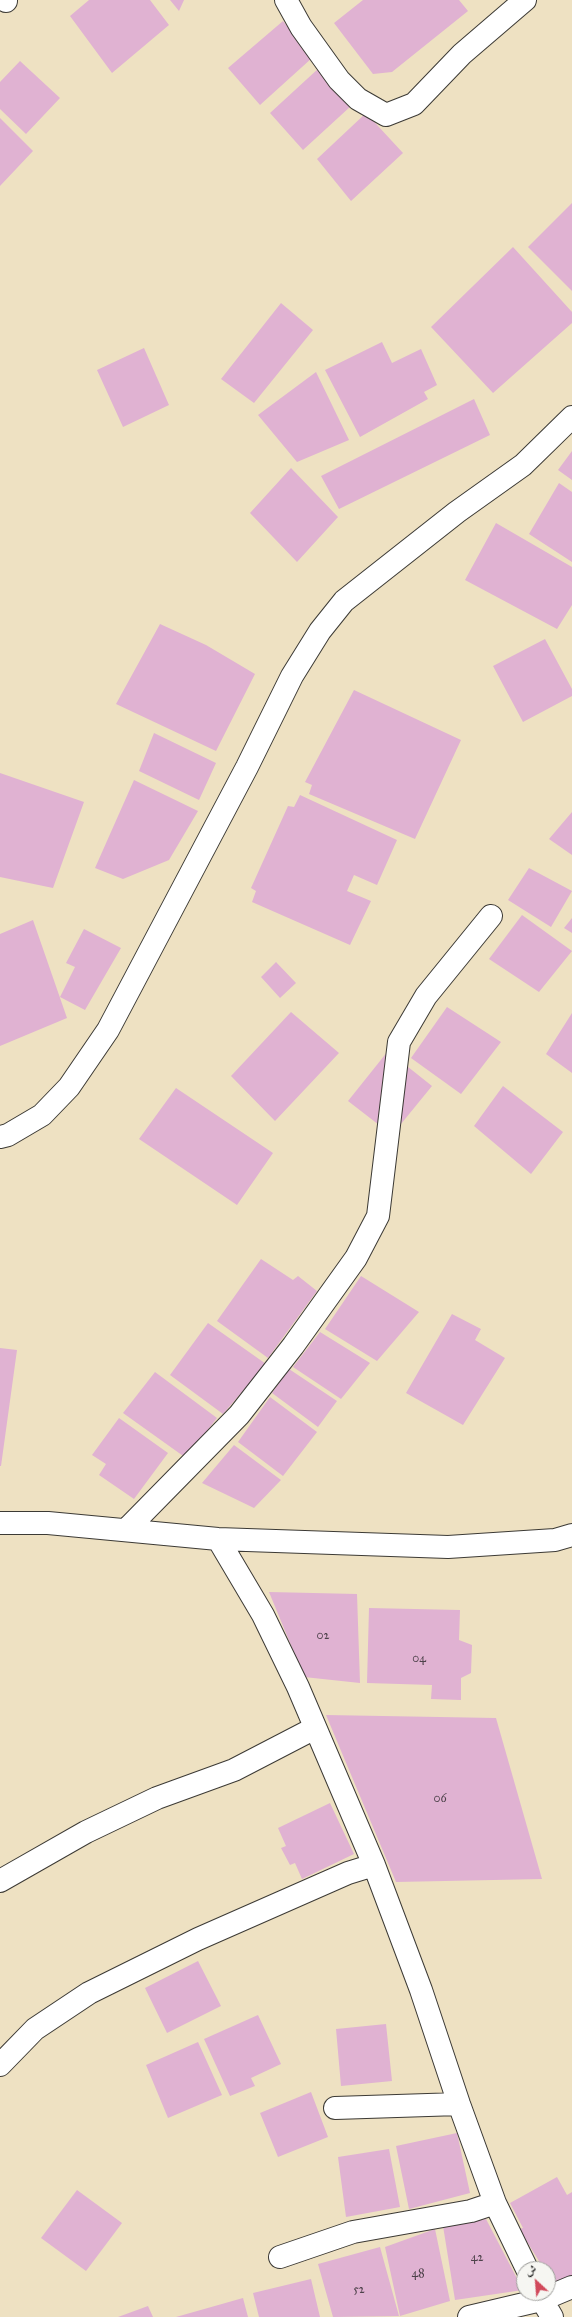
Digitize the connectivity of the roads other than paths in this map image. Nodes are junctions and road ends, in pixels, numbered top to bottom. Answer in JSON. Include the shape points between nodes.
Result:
{"nodes":[{"id":1,"x":286,"y":0,"type":"edge"},
{"id":2,"x":525,"y":0,"type":"edge"},
{"id":3,"x":572,"y":418,"type":"edge"},
{"id":4,"x":491,"y":916,"type":"dead end"},
{"id":5,"x":0,"y":1137,"type":"edge"},
{"id":6,"x":0,"y":1523,"type":"edge"},
{"id":7,"x":126,"y":1530,"type":"junction"},
{"id":8,"x":572,"y":1535,"type":"edge"},
{"id":9,"x":218,"y":1540,"type":"junction"},
{"id":10,"x":315,"y":1728,"type":"junction"},
{"id":11,"x":374,"y":1865,"type":"junction"},
{"id":12,"x":0,"y":1881,"type":"edge"},
{"id":13,"x":0,"y":2066,"type":"edge"},
{"id":14,"x":459,"y":2104,"type":"junction"},
{"id":15,"x":335,"y":2108,"type":"dead end"},
{"id":16,"x":495,"y":2203,"type":"junction"},
{"id":17,"x":280,"y":2257,"type":"dead end"},
{"id":18,"x":523,"y":2261,"type":"edge"},
{"id":19,"x":572,"y":2287,"type":"edge"},
{"id":20,"x":544,"y":2303,"type":"edge"},
{"id":21,"x":469,"y":2317,"type":"edge"}],
"edges":[{"from":1,"to":2,"type":"street","via":[[301,27],[339,80],[358,99],[386,115],[414,104],[462,54]]},
{"from":3,"to":5,"type":"street","via":[[523,465],[457,512],[344,601],[320,632],[292,676],[244,774],[108,1030],[69,1087],[42,1115]]},
{"from":4,"to":7,"type":"street","via":[[426,996],[398,1042],[378,1216],[356,1258],[293,1346],[239,1415]]},
{"from":6,"to":7,"type":"street","via":[[48,1523]]},
{"from":7,"to":9,"type":"street"},
{"from":8,"to":9,"type":"street","via":[[555,1540],[448,1547]]},
{"from":9,"to":10,"type":"street","via":[[263,1615]]},
{"from":10,"to":11,"type":"street"},
{"from":10,"to":12,"type":"street","via":[[234,1770],[157,1798],[86,1832]]},
{"from":11,"to":13,"type":"street","via":[[348,1873],[205,1936],[88,1993],[35,2029]]},
{"from":11,"to":14,"type":"street","via":[[421,1990]]},
{"from":14,"to":15,"type":"street"},
{"from":14,"to":16,"type":"street"},
{"from":16,"to":17,"type":"street","via":[[471,2211],[353,2232]]},
{"from":16,"to":18,"type":"street"},
{"from":19,"to":20,"type":"street"},
{"from":20,"to":21,"type":"street"}]}
